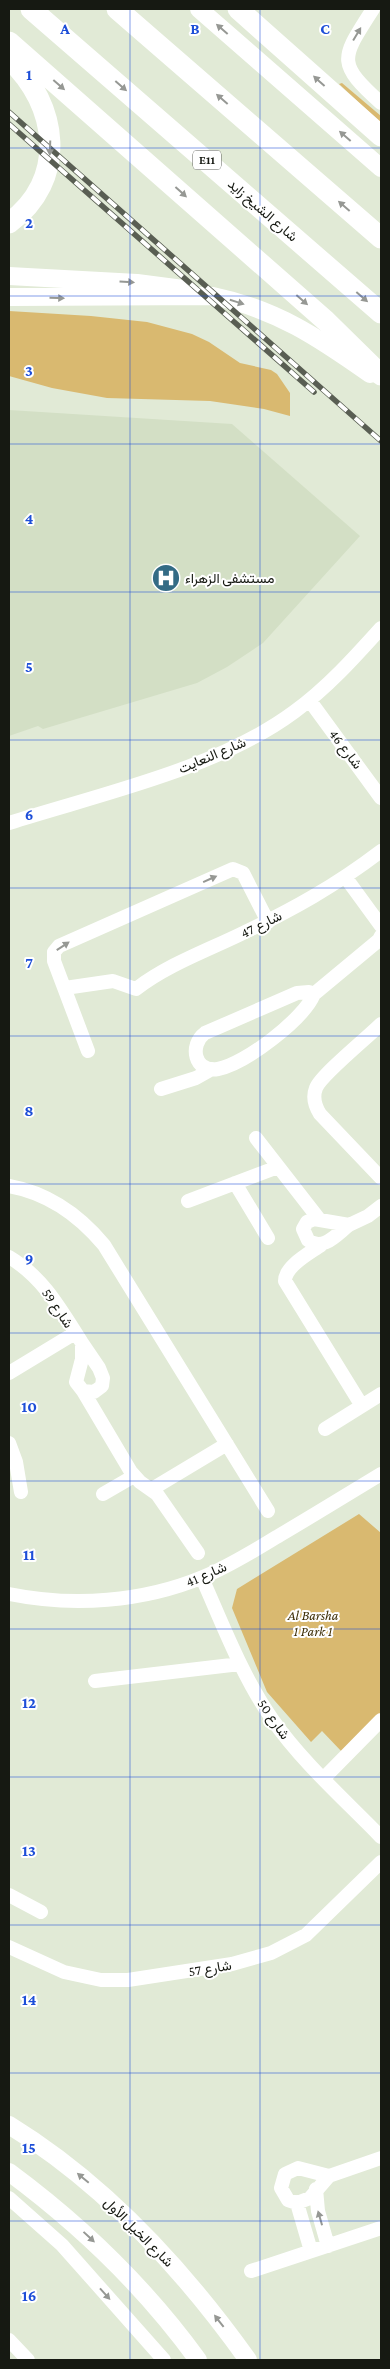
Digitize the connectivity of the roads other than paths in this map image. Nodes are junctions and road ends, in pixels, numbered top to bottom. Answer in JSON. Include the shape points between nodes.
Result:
{"nodes":[{"id":1,"x":31,"y":9,"type":"edge"},
{"id":2,"x":117,"y":9,"type":"edge"},
{"id":3,"x":199,"y":9,"type":"edge"},
{"id":4,"x":238,"y":9,"type":"edge"},
{"id":5,"x":372,"y":9,"type":"edge"},
{"id":6,"x":9,"y":42,"type":"edge"},
{"id":7,"x":9,"y":59,"type":"edge"},
{"id":8,"x":381,"y":103,"type":"edge"},
{"id":9,"x":381,"y":136,"type":"edge"},
{"id":10,"x":381,"y":168,"type":"edge"},
{"id":11,"x":9,"y":223,"type":"edge"},
{"id":12,"x":381,"y":238,"type":"edge"},
{"id":13,"x":9,"y":276,"type":"edge"},
{"id":14,"x":213,"y":296,"type":"junction"},
{"id":15,"x":9,"y":297,"type":"edge"},
{"id":16,"x":381,"y":313,"type":"edge"},
{"id":17,"x":381,"y":375,"type":"edge"},
{"id":18,"x":381,"y":382,"type":"edge"},
{"id":19,"x":381,"y":628,"type":"edge"},
{"id":20,"x":310,"y":701,"type":"junction"},
{"id":21,"x":381,"y":798,"type":"edge"},
{"id":22,"x":9,"y":823,"type":"edge"},
{"id":23,"x":381,"y":851,"type":"edge"},
{"id":24,"x":346,"y":878,"type":"junction"},
{"id":25,"x":268,"y":922,"type":"junction"},
{"id":26,"x":381,"y":926,"type":"edge"},
{"id":27,"x":381,"y":936,"type":"edge"},
{"id":28,"x":65,"y":988,"type":"junction"},
{"id":29,"x":314,"y":994,"type":"junction"},
{"id":30,"x":381,"y":1024,"type":"edge"},
{"id":31,"x":88,"y":1050,"type":"dead end"},
{"id":32,"x":212,"y":1069,"type":"junction"},
{"id":33,"x":161,"y":1089,"type":"dead end"},
{"id":34,"x":256,"y":1138,"type":"dead end"},
{"id":35,"x":278,"y":1167,"type":"junction"},
{"id":36,"x":381,"y":1178,"type":"edge"},
{"id":37,"x":235,"y":1183,"type":"junction"},
{"id":38,"x":9,"y":1186,"type":"edge"},
{"id":39,"x":188,"y":1201,"type":"dead end"},
{"id":40,"x":381,"y":1206,"type":"edge"},
{"id":41,"x":319,"y":1219,"type":"junction"},
{"id":42,"x":348,"y":1225,"type":"junction"},
{"id":43,"x":268,"y":1238,"type":"dead end"},
{"id":44,"x":323,"y":1244,"type":"junction"},
{"id":45,"x":9,"y":1257,"type":"edge"},
{"id":46,"x":78,"y":1338,"type":"junction"},
{"id":47,"x":9,"y":1373,"type":"edge"},
{"id":48,"x":84,"y":1391,"type":"junction"},
{"id":49,"x":381,"y":1394,"type":"edge"},
{"id":50,"x":362,"y":1406,"type":"junction"},
{"id":51,"x":326,"y":1429,"type":"dead end"},
{"id":52,"x":9,"y":1443,"type":"edge"},
{"id":53,"x":226,"y":1444,"type":"junction"},
{"id":54,"x":381,"y":1474,"type":"edge"},
{"id":55,"x":134,"y":1476,"type":"junction"},
{"id":56,"x":152,"y":1489,"type":"junction"},
{"id":57,"x":21,"y":1492,"type":"dead end"},
{"id":58,"x":104,"y":1494,"type":"dead end"},
{"id":59,"x":268,"y":1511,"type":"dead end"},
{"id":60,"x":198,"y":1553,"type":"dead end"},
{"id":61,"x":202,"y":1578,"type":"junction"},
{"id":62,"x":9,"y":1594,"type":"edge"},
{"id":63,"x":240,"y":1664,"type":"junction"},
{"id":64,"x":95,"y":1680,"type":"dead end"},
{"id":65,"x":381,"y":1720,"type":"edge"},
{"id":66,"x":324,"y":1778,"type":"junction"},
{"id":67,"x":381,"y":1837,"type":"edge"},
{"id":68,"x":381,"y":1862,"type":"edge"},
{"id":69,"x":9,"y":1896,"type":"edge"},
{"id":70,"x":41,"y":1912,"type":"dead end"},
{"id":71,"x":9,"y":1947,"type":"edge"},
{"id":72,"x":9,"y":2125,"type":"edge"},
{"id":73,"x":381,"y":2158,"type":"edge"},
{"id":74,"x":9,"y":2172,"type":"edge"},
{"id":75,"x":329,"y":2176,"type":"junction"},
{"id":76,"x":316,"y":2189,"type":"junction"},
{"id":77,"x":9,"y":2198,"type":"edge"},
{"id":78,"x":297,"y":2203,"type":"junction"},
{"id":79,"x":381,"y":2228,"type":"edge"},
{"id":80,"x":328,"y":2246,"type":"junction"},
{"id":81,"x":311,"y":2251,"type":"junction"},
{"id":82,"x":251,"y":2271,"type":"dead end"},
{"id":83,"x":9,"y":2340,"type":"edge"},
{"id":84,"x":28,"y":2360,"type":"edge"},
{"id":85,"x":164,"y":2360,"type":"edge"},
{"id":86,"x":198,"y":2360,"type":"edge"},
{"id":87,"x":248,"y":2360,"type":"edge"}],
"edges":[{"from":1,"to":16,"type":"highway","name":"شارع الشيخ زايد","number":"E11","one_way":true},
{"from":12,"to":2,"type":"highway","one_way":true},
{"from":10,"to":3,"type":"main road","one_way":true},
{"from":9,"to":4,"type":"highway","one_way":true},
{"from":8,"to":5,"type":"street","one_way":true,"via":[[352,75],[348,65],[352,43]]},
{"from":6,"to":17,"type":"highway","one_way":true,"via":[[326,321]]},
{"from":7,"to":11,"type":"highway","one_way":true,"via":[[36,91],[46,116],[50,142],[48,166],[39,189],[25,209]]},
{"from":13,"to":14,"type":"main road","one_way":true,"via":[[137,283]]},
{"from":15,"to":14,"type":"main road","one_way":true},
{"from":14,"to":18,"type":"main road","one_way":true,"via":[[292,322]]},
{"from":19,"to":20,"type":"street","name":"شارع النعايت"},
{"from":20,"to":21,"type":"street","name":"شارع 46"},
{"from":20,"to":22,"type":"street","name":"شارع النعايت","via":[[263,733],[203,761]]},
{"from":23,"to":24,"type":"street","name":"شارع 47"},
{"from":24,"to":25,"type":"street","name":"شارع 47"},
{"from":24,"to":26,"type":"street"},
{"from":25,"to":28,"type":"street","name":"شارع 47","via":[[159,973],[136,989],[113,981]]},
{"from":28,"to":25,"type":"street","one_way":true,"via":[[54,960],[54,952],[59,946],[233,869],[243,872]]},
{"from":27,"to":29,"type":"street"},
{"from":28,"to":31,"type":"street"},
{"from":29,"to":32,"type":"street","via":[[306,1008],[255,1053]]},
{"from":29,"to":32,"type":"street","via":[[297,993],[205,1033],[196,1042],[195,1054],[201,1064]]},
{"from":30,"to":36,"type":"street","via":[[320,1081],[314,1101],[320,1114]]},
{"from":32,"to":33,"type":"street","via":[[196,1078]]},
{"from":34,"to":35,"type":"street"},
{"from":35,"to":37,"type":"street"},
{"from":35,"to":41,"type":"street"},
{"from":37,"to":39,"type":"street"},
{"from":37,"to":43,"type":"street"},
{"from":38,"to":53,"type":"street","via":[[48,1199],[92,1231],[114,1260]]},
{"from":40,"to":42,"type":"street"},
{"from":41,"to":42,"type":"street"},
{"from":41,"to":44,"type":"street","via":[[310,1220],[303,1229],[308,1240]]},
{"from":42,"to":44,"type":"street"},
{"from":44,"to":50,"type":"street","via":[[313,1257],[285,1275],[286,1284]]},
{"from":45,"to":46,"type":"street","name":"شارع 59","via":[[37,1278]]},
{"from":46,"to":47,"type":"street"},
{"from":46,"to":48,"type":"street","via":[[81,1362],[76,1378]]},
{"from":46,"to":48,"type":"street","name":"شارع 59","via":[[103,1378],[97,1391]]},
{"from":48,"to":55,"type":"street"},
{"from":49,"to":50,"type":"street"},
{"from":50,"to":51,"type":"street"},
{"from":52,"to":57,"type":"street"},
{"from":53,"to":56,"type":"street"},
{"from":53,"to":59,"type":"street"},
{"from":54,"to":61,"type":"street","name":"شارع 41","via":[[235,1562]]},
{"from":55,"to":56,"type":"street"},
{"from":55,"to":58,"type":"street"},
{"from":56,"to":60,"type":"street"},
{"from":61,"to":62,"type":"street","name":"شارع 41","via":[[105,1600],[57,1601]]},
{"from":61,"to":63,"type":"street","name":"شارع 50"},
{"from":63,"to":64,"type":"street"},
{"from":63,"to":66,"type":"street","name":"شارع 50","via":[[272,1719]]},
{"from":65,"to":66,"type":"street"},
{"from":66,"to":67,"type":"street","name":"شارع 50"},
{"from":68,"to":71,"type":"street","name":"شارع 57","via":[[306,1935],[271,1953],[232,1964],[128,1980],[102,1980],[64,1972]]},
{"from":69,"to":70,"type":"street"},
{"from":87,"to":72,"type":"main road","name":"شارع الخيل الأول","one_way":true,"via":[[193,2288],[132,2223],[61,2160]]},
{"from":73,"to":75,"type":"street"},
{"from":74,"to":86,"type":"main road","one_way":true,"via":[[55,2207],[112,2258],[163,2314]]},
{"from":75,"to":76,"type":"street"},
{"from":75,"to":78,"type":"street","via":[[303,2168],[289,2171],[281,2188],[288,2200]]},
{"from":76,"to":78,"type":"street","via":[[306,2201]]},
{"from":80,"to":76,"type":"street","one_way":true,"via":[[318,2211]]},
{"from":77,"to":85,"type":"street","one_way":true,"via":[[62,2245]]},
{"from":78,"to":81,"type":"street"},
{"from":79,"to":80,"type":"street"},
{"from":80,"to":81,"type":"street"},
{"from":81,"to":82,"type":"street"},
{"from":83,"to":84,"type":"street"}]}
